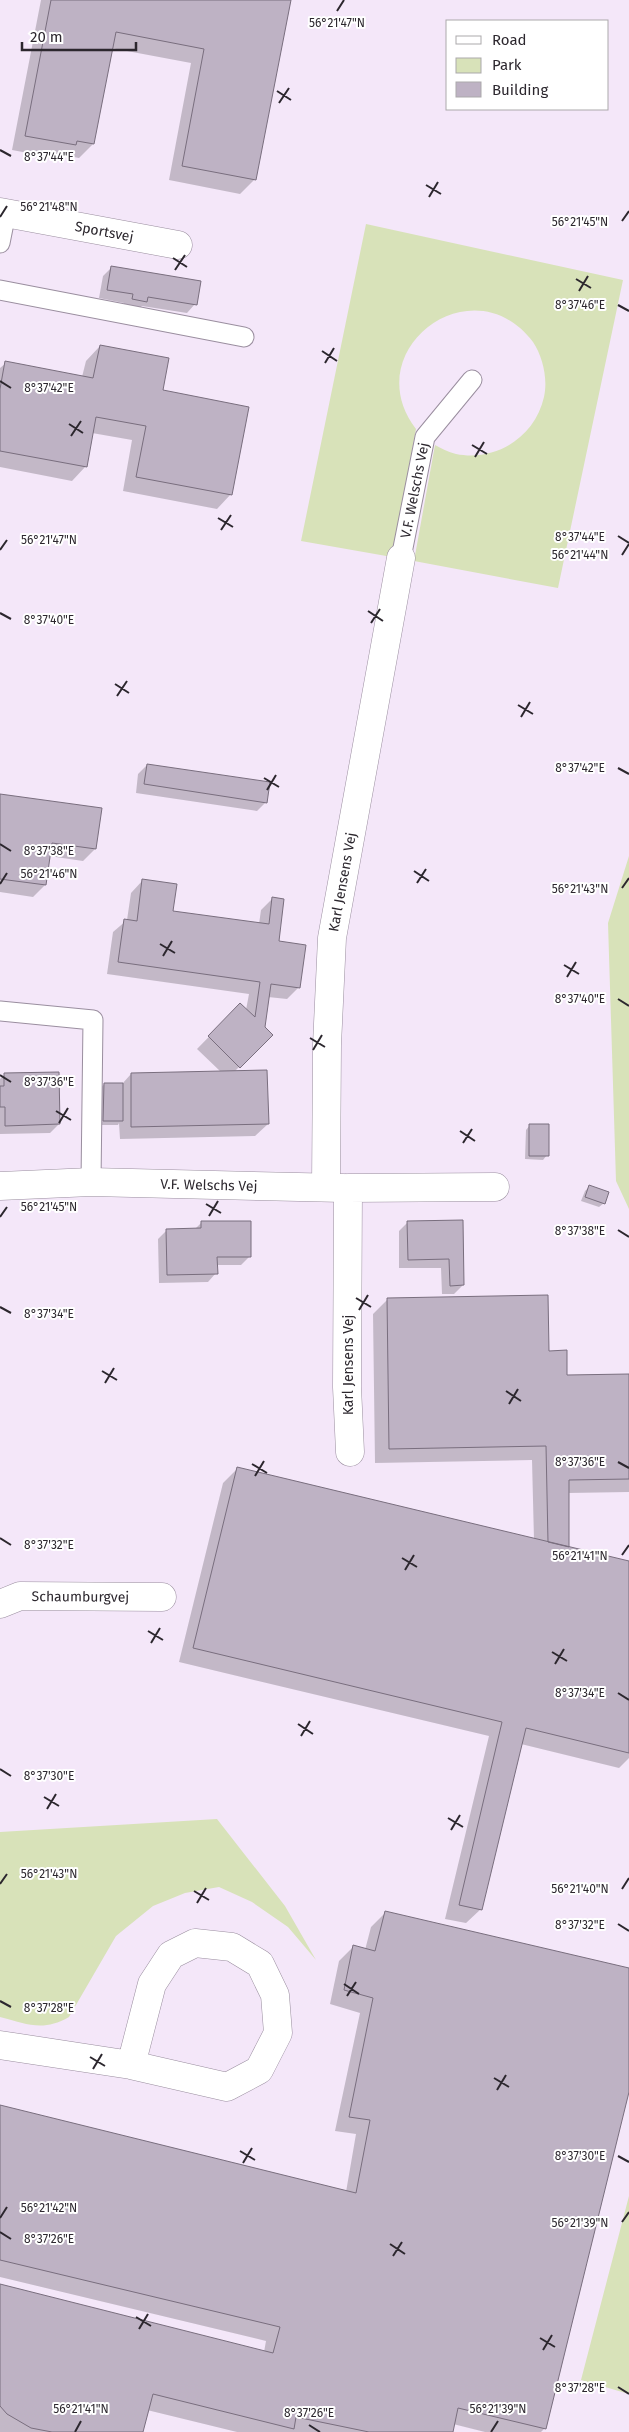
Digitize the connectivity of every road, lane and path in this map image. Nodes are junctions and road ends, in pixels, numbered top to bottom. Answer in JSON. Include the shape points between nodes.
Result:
{"nodes":[{"id":1,"x":3,"y":212,"type":"edge"},
{"id":2,"x":0,"y":243,"type":"edge"},
{"id":3,"x":178,"y":245,"type":"dead end"},
{"id":4,"x":0,"y":290,"type":"edge"},
{"id":5,"x":244,"y":337,"type":"dead end"},
{"id":6,"x":472,"y":380,"type":"dead end"},
{"id":7,"x":401,"y":558,"type":"joint"},
{"id":8,"x":0,"y":1011,"type":"edge"},
{"id":9,"x":91,"y":1182,"type":"junction"},
{"id":10,"x":0,"y":1186,"type":"edge"},
{"id":11,"x":495,"y":1186,"type":"dead end"},
{"id":12,"x":337,"y":1188,"type":"junction"},
{"id":13,"x":350,"y":1452,"type":"dead end"},
{"id":14,"x":162,"y":1597,"type":"dead end"},
{"id":15,"x":0,"y":1604,"type":"edge"},
{"id":16,"x":0,"y":2045,"type":"edge"},
{"id":17,"x":131,"y":2065,"type":"junction"}],
"edges":[{"from":1,"to":2,"type":"lane"},
{"from":1,"to":3,"type":"street","name":"Sportsvej"},
{"from":4,"to":5,"type":"lane"},
{"from":6,"to":7,"type":"lane","name":"V.F. Welschs Vej","via":[[424,437]]},
{"from":7,"to":12,"type":"street","name":"Karl Jensens Vej","via":[[332,938],[327,1045]]},
{"from":8,"to":9,"type":"lane","via":[[92,1020]]},
{"from":9,"to":10,"type":"street","name":"V.F. Welschs Vej"},
{"from":9,"to":12,"type":"street","name":"V.F. Welschs Vej"},
{"from":11,"to":12,"type":"street"},
{"from":12,"to":13,"type":"street","name":"Karl Jensens Vej"},
{"from":14,"to":15,"type":"street","name":"Schaumburgvej","via":[[20,1596]]},
{"from":16,"to":17,"type":"street"},
{"from":17,"to":17,"type":"street","via":[[227,2087],[259,2070],[278,2033],[275,1995],[260,1964],[232,1947],[195,1943],[171,1954],[152,1984]]}]}
